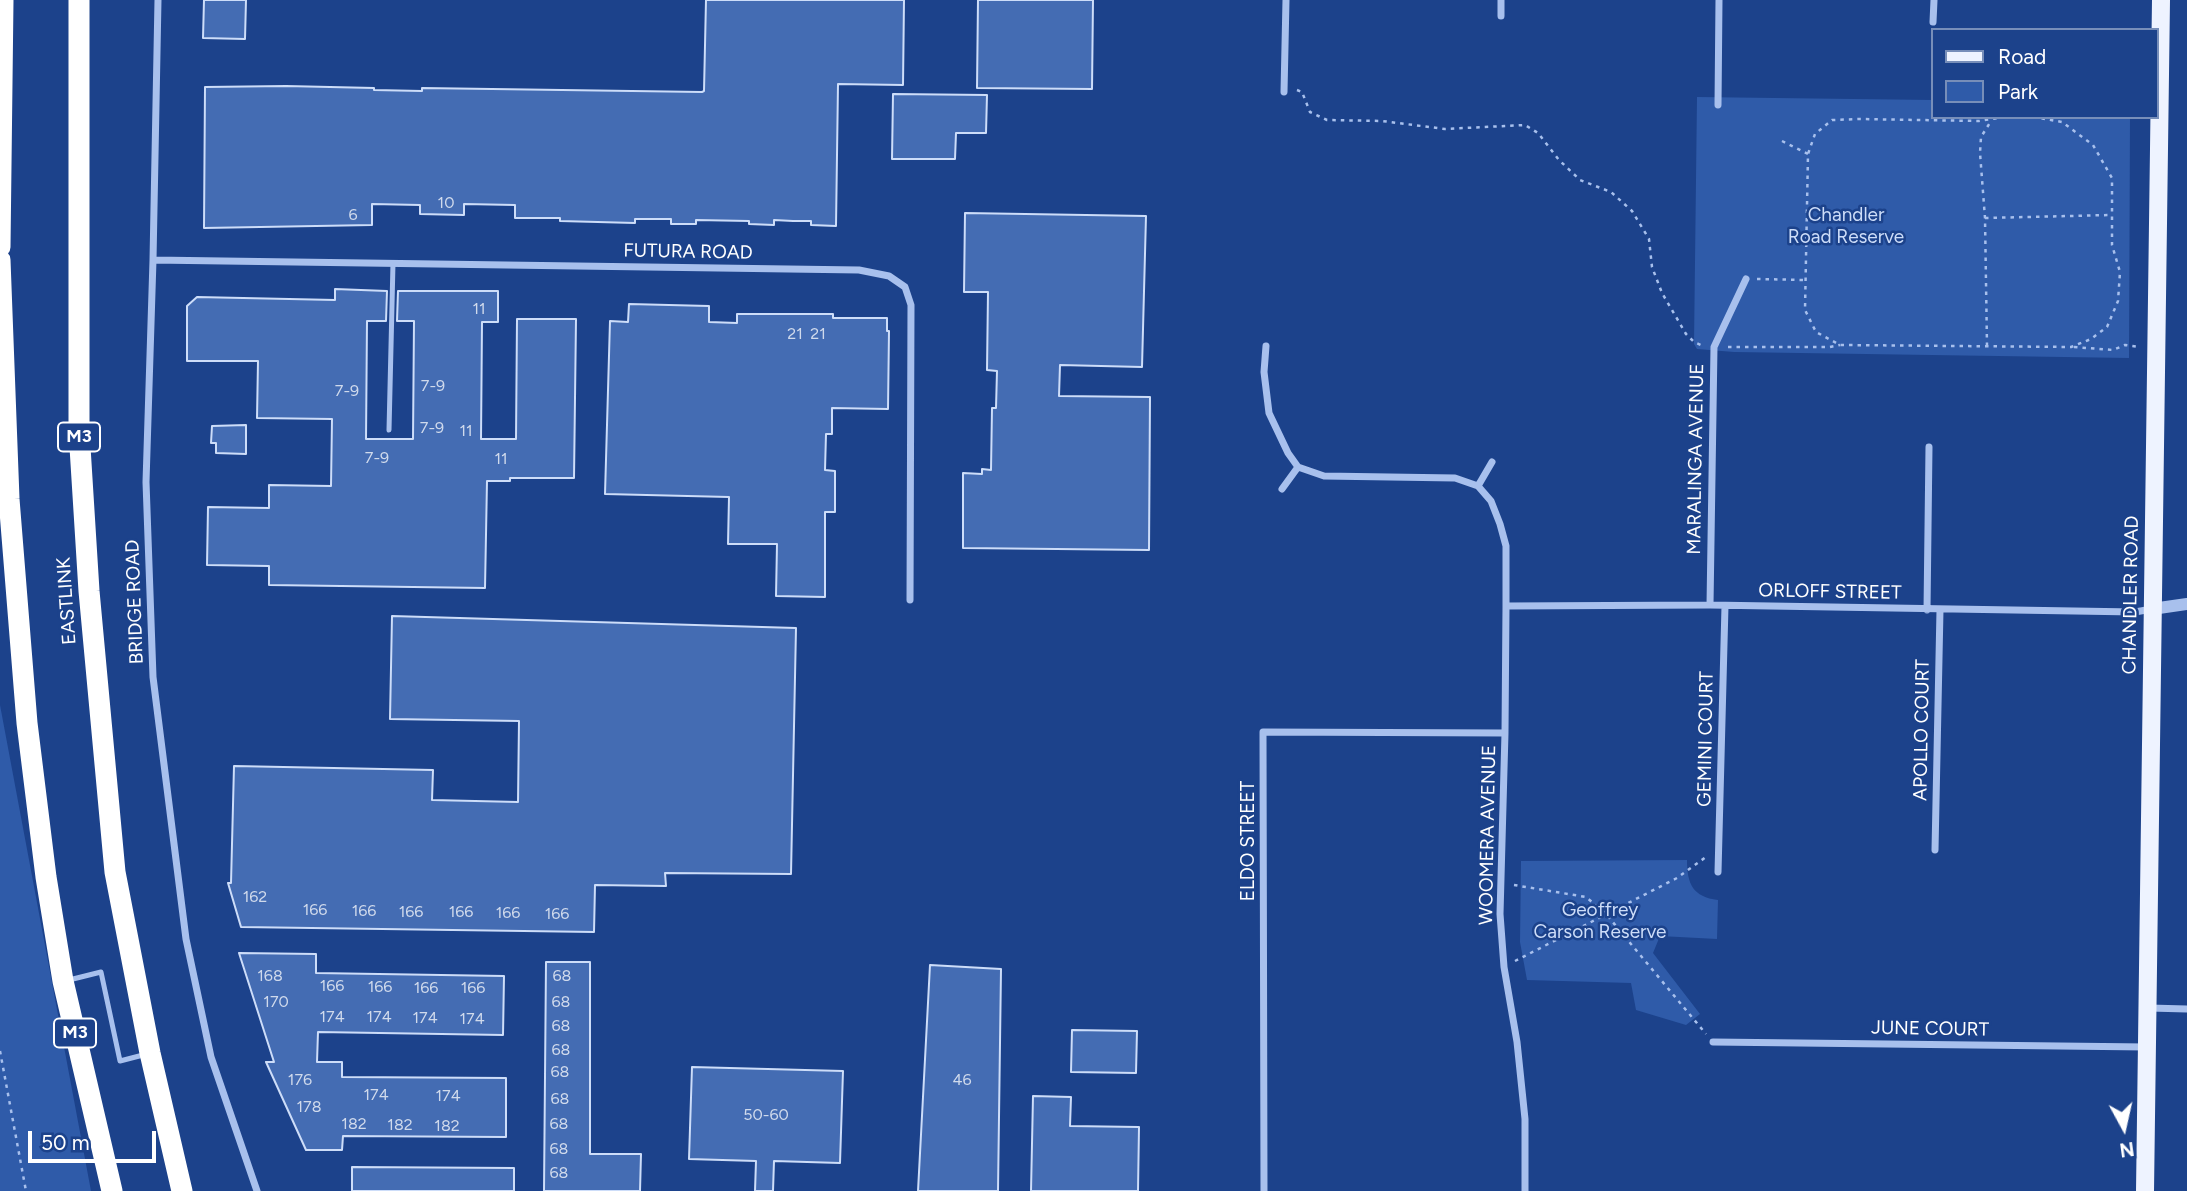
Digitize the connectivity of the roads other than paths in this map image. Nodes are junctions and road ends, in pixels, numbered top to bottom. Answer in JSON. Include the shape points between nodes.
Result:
{"nodes":[{"id":1,"x":3,"y":0,"type":"edge"},
{"id":2,"x":79,"y":0,"type":"edge"},
{"id":3,"x":158,"y":0,"type":"edge"},
{"id":4,"x":1286,"y":0,"type":"edge"},
{"id":5,"x":1502,"y":0,"type":"edge"},
{"id":6,"x":1719,"y":0,"type":"edge"},
{"id":7,"x":1934,"y":0,"type":"edge"},
{"id":8,"x":2161,"y":0,"type":"edge"},
{"id":9,"x":1501,"y":16,"type":"dead end"},
{"id":10,"x":1933,"y":22,"type":"dead end"},
{"id":11,"x":1284,"y":88,"type":"road end"},
{"id":12,"x":1717,"y":105,"type":"dead end"},
{"id":13,"x":0,"y":247,"type":"edge"},
{"id":14,"x":0,"y":260,"type":"edge"},
{"id":15,"x":153,"y":260,"type":"junction"},
{"id":16,"x":393,"y":263,"type":"junction"},
{"id":17,"x":1746,"y":279,"type":"road end"},
{"id":18,"x":1266,"y":346,"type":"dead end"},
{"id":19,"x":389,"y":430,"type":"dead end"},
{"id":20,"x":1930,"y":447,"type":"dead end"},
{"id":21,"x":1492,"y":462,"type":"dead end"},
{"id":22,"x":1298,"y":467,"type":"junction"},
{"id":23,"x":1478,"y":486,"type":"junction"},
{"id":24,"x":1283,"y":489,"type":"dead end"},
{"id":25,"x":910,"y":600,"type":"dead end"},
{"id":26,"x":2187,"y":604,"type":"edge"},
{"id":27,"x":1710,"y":605,"type":"junction"},
{"id":28,"x":1506,"y":606,"type":"junction"},
{"id":29,"x":1725,"y":606,"type":"junction"},
{"id":30,"x":2152,"y":609,"type":"junction"},
{"id":31,"x":1927,"y":610,"type":"junction"},
{"id":32,"x":1940,"y":610,"type":"junction"},
{"id":33,"x":1505,"y":733,"type":"junction"},
{"id":34,"x":1935,"y":850,"type":"dead end"},
{"id":35,"x":1718,"y":872,"type":"dead end"},
{"id":36,"x":63,"y":981,"type":"junction"},
{"id":37,"x":2148,"y":1009,"type":"junction"},
{"id":38,"x":2187,"y":1009,"type":"edge"},
{"id":39,"x":1713,"y":1042,"type":"road end"},
{"id":40,"x":2147,"y":1047,"type":"junction"},
{"id":41,"x":150,"y":1053,"type":"junction"},
{"id":42,"x":112,"y":1191,"type":"edge"},
{"id":43,"x":182,"y":1191,"type":"edge"},
{"id":44,"x":257,"y":1191,"type":"edge"},
{"id":45,"x":1264,"y":1191,"type":"edge"},
{"id":46,"x":1525,"y":1191,"type":"edge"},
{"id":47,"x":2145,"y":1191,"type":"edge"}],
"edges":[{"from":1,"to":13,"type":"highway"},
{"from":2,"to":41,"type":"highway","name":"EASTLINK","number":"M3","via":[[79,431],[89,591],[115,872]]},
{"from":3,"to":15,"type":"street","name":"BRIDGE ROAD"},
{"from":4,"to":11,"type":"street"},
{"from":5,"to":9,"type":"street"},
{"from":6,"to":12,"type":"street"},
{"from":7,"to":10,"type":"street"},
{"from":8,"to":30,"type":"main road","name":"CHANDLER ROAD"},
{"from":14,"to":36,"type":"highway","number":"M3","via":[[9,499],[26,710]]},
{"from":15,"to":16,"type":"street","name":"FUTURA ROAD"},
{"from":15,"to":44,"type":"street","name":"BRIDGE ROAD","via":[[146,482],[153,677],[189,952],[211,1057]]},
{"from":16,"to":19,"type":"lane"},
{"from":16,"to":25,"type":"street","name":"FUTURA ROAD","via":[[859,270],[889,276],[905,287],[911,305]]},
{"from":17,"to":27,"type":"street","name":"MARALINGA AVENUE","via":[[1714,347]]},
{"from":18,"to":22,"type":"street","via":[[1269,413]]},
{"from":20,"to":31,"type":"street"},
{"from":21,"to":23,"type":"street"},
{"from":22,"to":23,"type":"street","via":[[1324,476],[1455,478]]},
{"from":22,"to":24,"type":"street"},
{"from":23,"to":28,"type":"street","name":"WOOMERA AVENUE","via":[[1491,501],[1506,546]]},
{"from":26,"to":30,"type":"street"},
{"from":27,"to":28,"type":"street","name":"ORLOFF STREET"},
{"from":27,"to":29,"type":"street","name":"ORLOFF STREET"},
{"from":28,"to":33,"type":"street","name":"WOOMERA AVENUE"},
{"from":29,"to":31,"type":"street","name":"ORLOFF STREET"},
{"from":29,"to":35,"type":"street","name":"GEMINI COURT"},
{"from":30,"to":32,"type":"street","name":"ORLOFF STREET"},
{"from":30,"to":37,"type":"main road","name":"CHANDLER ROAD"},
{"from":31,"to":32,"type":"street","name":"ORLOFF STREET"},
{"from":32,"to":34,"type":"street","name":"APOLLO COURT"},
{"from":33,"to":45,"type":"street","name":"ELDO STREET","via":[[1264,732]]},
{"from":33,"to":46,"type":"street","name":"WOOMERA AVENUE","via":[[1504,967],[1525,1119]]},
{"from":36,"to":41,"type":"lane","via":[[101,972],[120,1061]]},
{"from":36,"to":42,"type":"highway","number":"M3"},
{"from":37,"to":38,"type":"street"},
{"from":37,"to":40,"type":"main road","name":"CHANDLER ROAD"},
{"from":39,"to":40,"type":"street","name":"JUNE COURT"},
{"from":40,"to":47,"type":"main road","name":"CHANDLER ROAD"},
{"from":41,"to":43,"type":"highway","name":"EASTLINK","number":"M3"}]}
